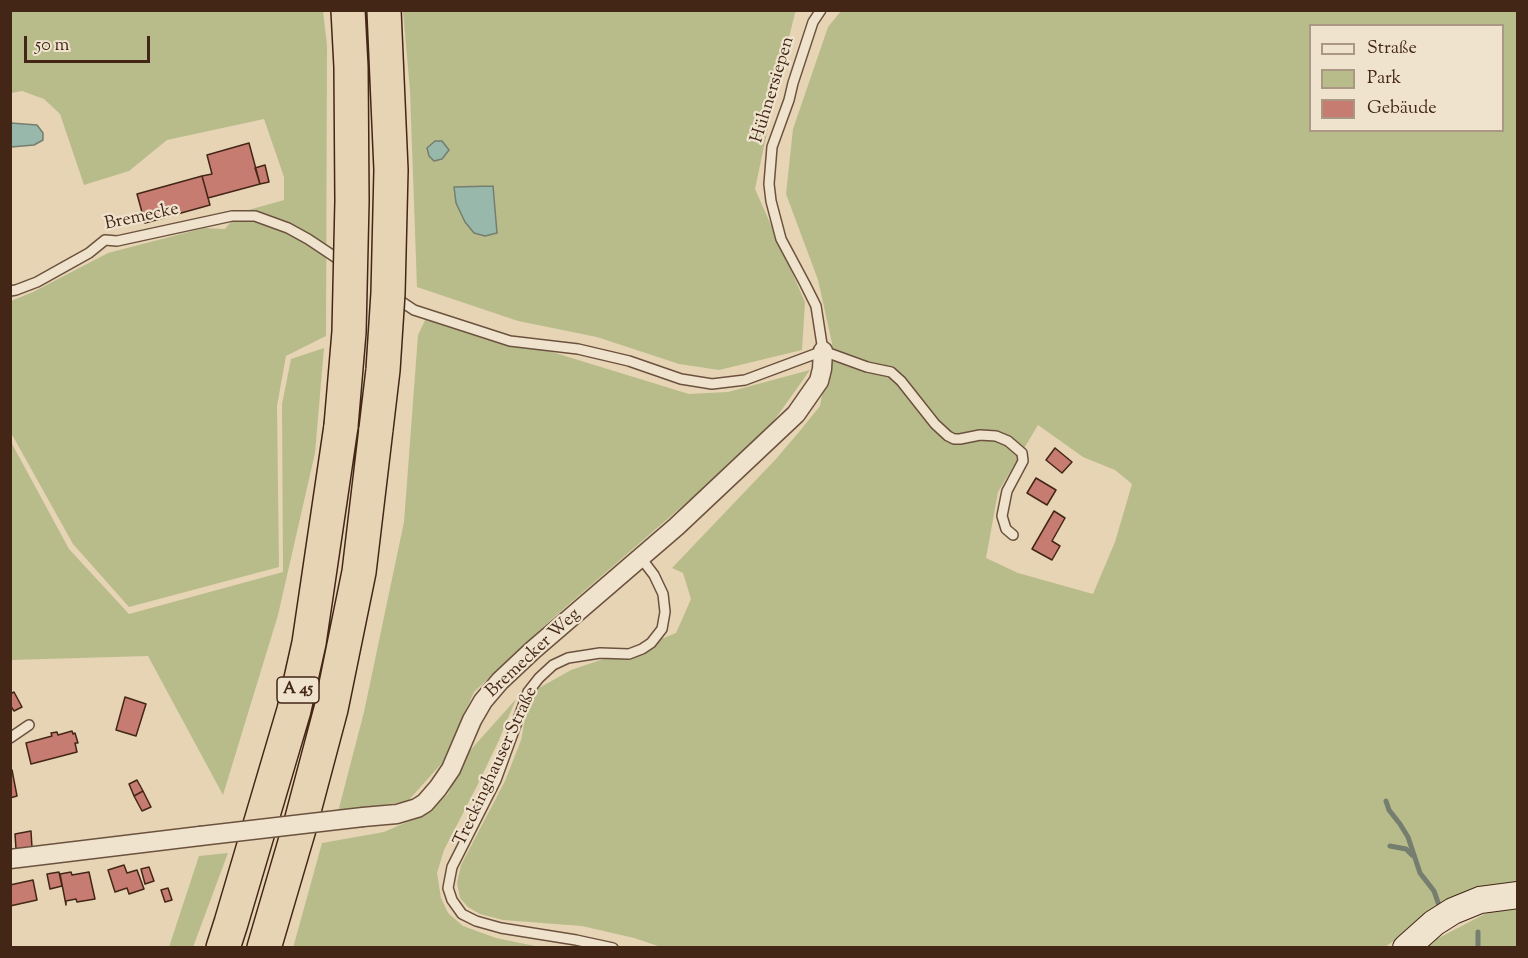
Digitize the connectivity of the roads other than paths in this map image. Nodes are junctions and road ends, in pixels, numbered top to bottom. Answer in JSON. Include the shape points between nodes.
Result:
{"nodes":[{"id":1,"x":348,"y":10,"type":"edge"},
{"id":2,"x":384,"y":10,"type":"edge"},
{"id":3,"x":821,"y":10,"type":"edge"},
{"id":4,"x":356,"y":271,"type":"dead end"},
{"id":5,"x":375,"y":284,"type":"dead end"},
{"id":6,"x":10,"y":291,"type":"edge"},
{"id":7,"x":823,"y":351,"type":"junction"},
{"id":8,"x":1013,"y":535,"type":"dead end"},
{"id":9,"x":640,"y":558,"type":"junction"},
{"id":10,"x":29,"y":725,"type":"dead end"},
{"id":11,"x":10,"y":738,"type":"edge"},
{"id":12,"x":10,"y":859,"type":"edge"},
{"id":13,"x":1518,"y":895,"type":"edge"},
{"id":14,"x":223,"y":948,"type":"edge"},
{"id":15,"x":264,"y":948,"type":"edge"},
{"id":16,"x":613,"y":948,"type":"edge"},
{"id":17,"x":1406,"y":948,"type":"edge"}],
"edges":[{"from":1,"to":14,"type":"highway","number":"A 45","bridge":true,"via":[[352,201],[349,332],[341,426],[307,654]]},
{"from":2,"to":15,"type":"highway","number":"A 45","bridge":true,"via":[[392,170],[388,293],[359,572],[331,709]]},
{"from":3,"to":7,"type":"lane","name":"Hühnersiepen","via":[[813,22],[772,147],[769,184],[781,239],[816,306]]},
{"from":4,"to":6,"type":"lane","name":"Bremecke","via":[[270,220],[232,216],[117,241],[105,240],[37,282]]},
{"from":5,"to":7,"type":"lane","via":[[414,310],[510,341],[578,349],[712,384],[745,380]]},
{"from":7,"to":8,"type":"lane","via":[[891,372],[948,436],[996,436],[1022,453],[1023,461],[1007,491],[1002,516],[1006,529]]},
{"from":7,"to":9,"type":"street","name":"Bremecker Weg","via":[[819,381],[796,414]]},
{"from":9,"to":12,"type":"street","name":"Bremecker Weg","bridge":true,"via":[[500,681],[472,720],[451,769],[417,808],[396,814]]},
{"from":9,"to":16,"type":"lane","name":"Treckinghauser Straße","via":[[663,594],[662,629],[642,649],[629,654],[568,658],[539,678],[528,692],[496,780],[452,867],[448,888],[462,914],[476,921]]},
{"from":10,"to":11,"type":"lane"},
{"from":13,"to":17,"type":"main road","via":[[1480,900],[1453,911]]}]}
